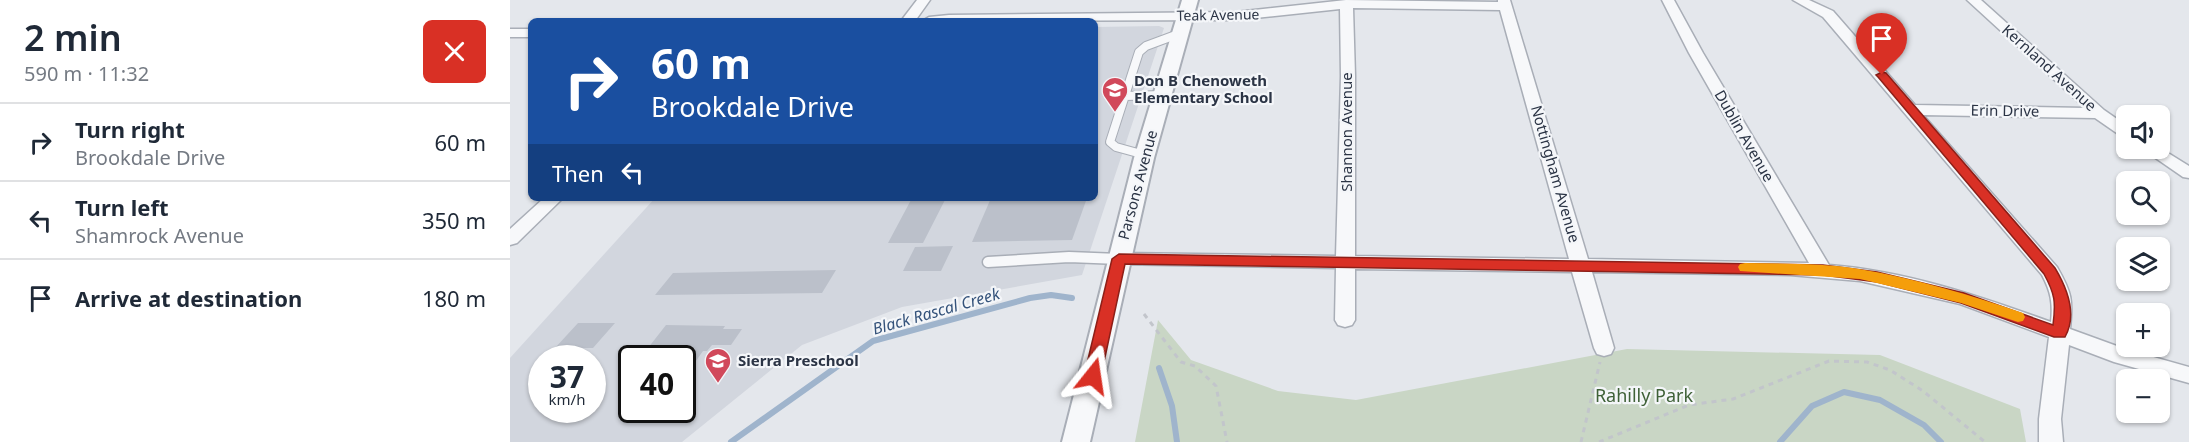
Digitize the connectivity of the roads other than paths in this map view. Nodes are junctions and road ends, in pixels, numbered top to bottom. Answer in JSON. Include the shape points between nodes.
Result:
{"nodes":[{"id":1,"x":924,"y":0,"type":"edge"},
{"id":2,"x":1668,"y":0,"type":"edge"},
{"id":3,"x":1799,"y":0,"type":"edge"},
{"id":4,"x":1973,"y":0,"type":"edge"},
{"id":5,"x":1505,"y":3,"type":"edge"},
{"id":6,"x":1346,"y":4,"type":"junction"},
{"id":7,"x":1185,"y":16,"type":"edge"},
{"id":8,"x":910,"y":18,"type":"edge"},
{"id":9,"x":1066,"y":18,"type":"edge"},
{"id":10,"x":1162,"y":95,"type":"junction"},
{"id":11,"x":1125,"y":96,"type":"junction"},
{"id":12,"x":1911,"y":110,"type":"junction"},
{"id":13,"x":2099,"y":112,"type":"junction"},
{"id":14,"x":2116,"y":125,"type":"edge"},
{"id":15,"x":1145,"y":155,"type":"junction"},
{"id":16,"x":2167,"y":159,"type":"edge"},
{"id":17,"x":2189,"y":173,"type":"edge"},
{"id":18,"x":550,"y":201,"type":"edge"},
{"id":19,"x":518,"y":224,"type":"edge"},
{"id":20,"x":510,"y":239,"type":"edge"},
{"id":21,"x":1119,"y":259,"type":"junction"},
{"id":22,"x":1346,"y":261,"type":"junction"},
{"id":23,"x":988,"y":262,"type":"dead end"},
{"id":24,"x":1582,"y":266,"type":"junction"},
{"id":25,"x":1823,"y":270,"type":"junction"},
{"id":26,"x":1345,"y":320,"type":"dead end"},
{"id":27,"x":2060,"y":333,"type":"junction"},
{"id":28,"x":1604,"y":348,"type":"road end"},
{"id":29,"x":2189,"y":375,"type":"edge"},
{"id":30,"x":1076,"y":442,"type":"edge"},
{"id":31,"x":2051,"y":442,"type":"edge"}],
"edges":[{"from":1,"to":8,"type":"street"},
{"from":2,"to":25,"type":"street","name":"Dublin Avenue"},
{"from":3,"to":12,"type":"street","via":[[1828,14]]},
{"from":4,"to":13,"type":"street","name":"Kernland Avenue"},
{"from":5,"to":6,"type":"street","name":"Teak Avenue"},
{"from":5,"to":24,"type":"street","name":"Nottingham Avenue"},
{"from":6,"to":7,"type":"street","name":"Teak Avenue","via":[[1263,14]]},
{"from":6,"to":22,"type":"street","name":"Shannon Avenue"},
{"from":7,"to":9,"type":"street","name":"Teak Avenue"},
{"from":7,"to":10,"type":"street","name":"Parsons Avenue"},
{"from":7,"to":11,"type":"lane","via":[[1139,52]]},
{"from":10,"to":11,"type":"lane"},
{"from":10,"to":15,"type":"street","name":"Parsons Avenue"},
{"from":11,"to":15,"type":"lane","via":[[1110,142]]},
{"from":12,"to":13,"type":"street","name":"Erin Drive"},
{"from":12,"to":27,"type":"street","via":[[2050,272],[2063,304]]},
{"from":13,"to":14,"type":"street","name":"Kernland Avenue"},
{"from":15,"to":21,"type":"street","name":"Parsons Avenue"},
{"from":16,"to":17,"type":"street"},
{"from":18,"to":19,"type":"street"},
{"from":19,"to":20,"type":"street"},
{"from":21,"to":22,"type":"street"},
{"from":21,"to":23,"type":"lane","via":[[1069,257]]},
{"from":21,"to":30,"type":"street","name":"Parsons Avenue"},
{"from":22,"to":24,"type":"street"},
{"from":22,"to":26,"type":"street","name":"Shannon Avenue"},
{"from":24,"to":25,"type":"street"},
{"from":24,"to":28,"type":"street","name":"Nottingham Avenue"},
{"from":25,"to":27,"type":"street","via":[[1870,276],[1964,298]]},
{"from":27,"to":29,"type":"street"},
{"from":27,"to":31,"type":"street"}]}
